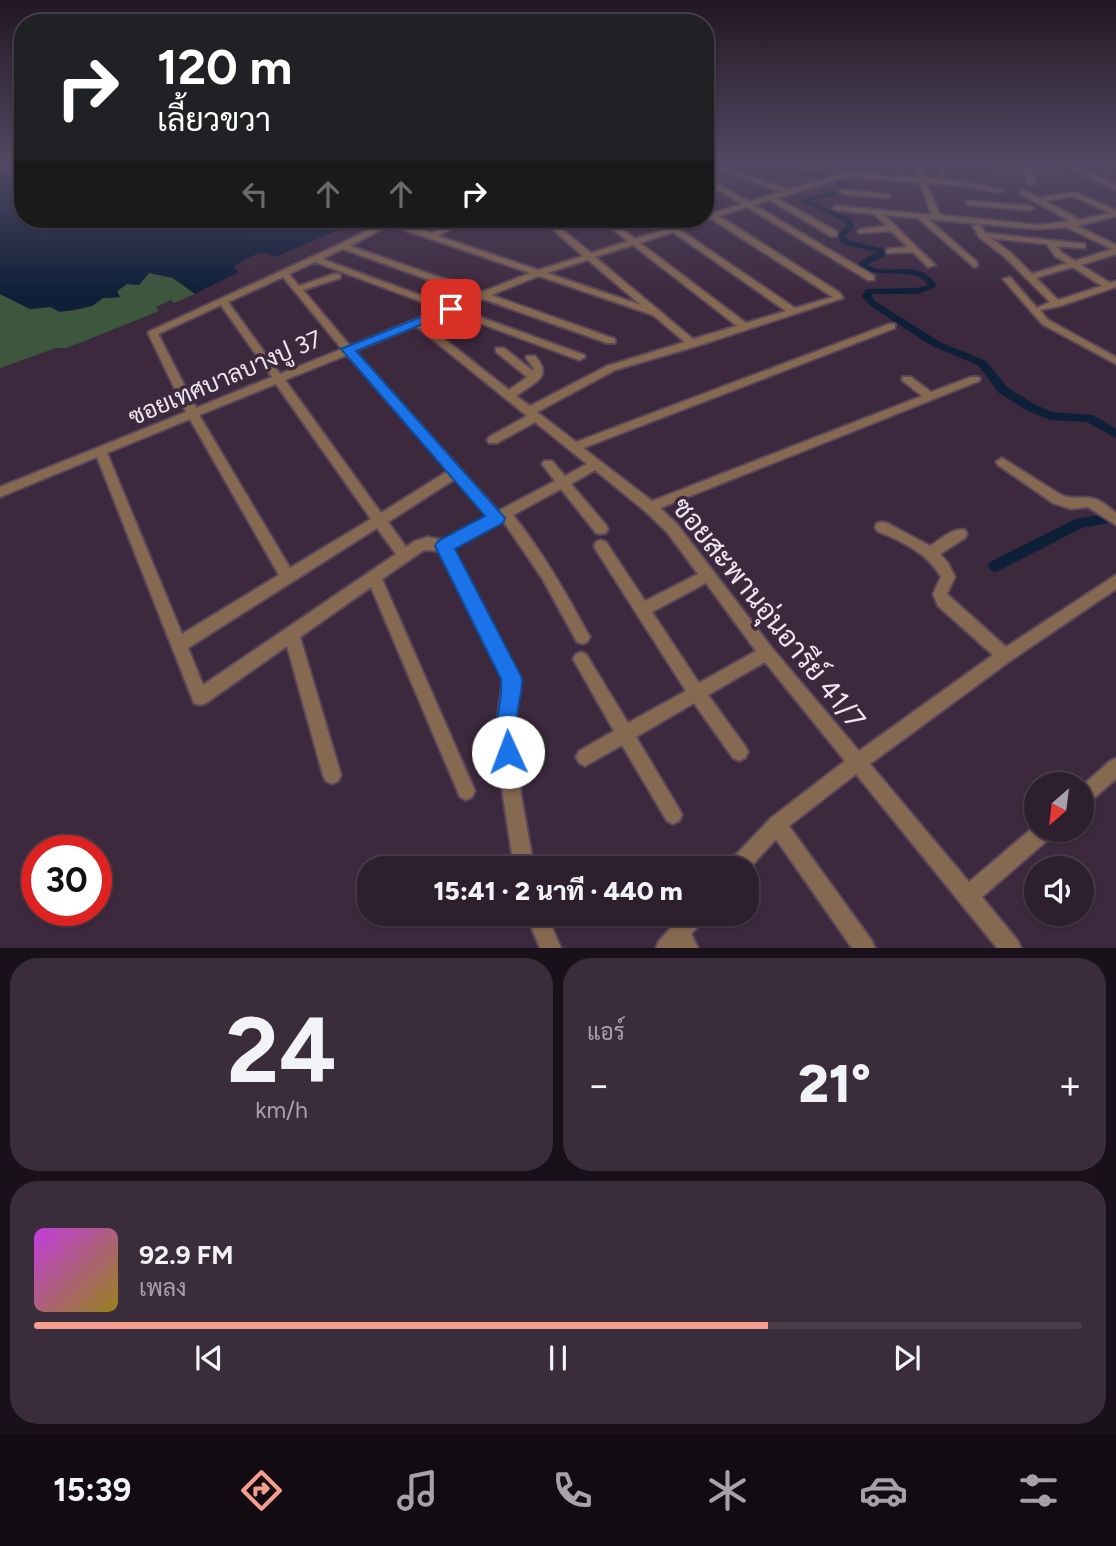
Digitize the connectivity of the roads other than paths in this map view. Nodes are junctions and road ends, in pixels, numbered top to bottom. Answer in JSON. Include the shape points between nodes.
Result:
{"nodes":[{"id":1,"x":739,"y":207,"type":"edge"},
{"id":2,"x":756,"y":207,"type":"edge"},
{"id":3,"x":787,"y":207,"type":"edge"},
{"id":4,"x":889,"y":207,"type":"edge"},
{"id":5,"x":932,"y":207,"type":"edge"},
{"id":6,"x":972,"y":207,"type":"edge"},
{"id":7,"x":1021,"y":207,"type":"edge"},
{"id":8,"x":1049,"y":207,"type":"edge"},
{"id":9,"x":837,"y":208,"type":"dead end"},
{"id":10,"x":1030,"y":208,"type":"dead end"},
{"id":11,"x":877,"y":212,"type":"junction"},
{"id":12,"x":891,"y":213,"type":"junction"},
{"id":13,"x":714,"y":214,"type":"edge"},
{"id":14,"x":1116,"y":214,"type":"edge"},
{"id":15,"x":919,"y":216,"type":"junction"},
{"id":16,"x":937,"y":218,"type":"junction"},
{"id":17,"x":714,"y":220,"type":"edge"},
{"id":18,"x":1079,"y":223,"type":"junction"},
{"id":19,"x":1069,"y":225,"type":"junction"},
{"id":20,"x":377,"y":228,"type":"edge"},
{"id":21,"x":412,"y":228,"type":"edge"},
{"id":22,"x":447,"y":228,"type":"edge"},
{"id":23,"x":557,"y":228,"type":"edge"},
{"id":24,"x":615,"y":228,"type":"edge"},
{"id":25,"x":673,"y":228,"type":"joint"},
{"id":26,"x":893,"y":228,"type":"junction"},
{"id":27,"x":980,"y":228,"type":"junction"},
{"id":28,"x":862,"y":231,"type":"dead end"},
{"id":29,"x":834,"y":234,"type":"dead end"},
{"id":30,"x":432,"y":236,"type":"junction"},
{"id":31,"x":631,"y":241,"type":"junction"},
{"id":32,"x":1048,"y":242,"type":"junction"},
{"id":33,"x":344,"y":246,"type":"junction"},
{"id":34,"x":1082,"y":246,"type":"dead end"},
{"id":35,"x":914,"y":249,"type":"junction"},
{"id":36,"x":1116,"y":250,"type":"edge"},
{"id":37,"x":890,"y":251,"type":"dead end"},
{"id":38,"x":590,"y":254,"type":"junction"},
{"id":39,"x":314,"y":259,"type":"junction"},
{"id":40,"x":974,"y":264,"type":"dead end"},
{"id":41,"x":1073,"y":264,"type":"junction"},
{"id":42,"x":931,"y":265,"type":"dead end"},
{"id":43,"x":284,"y":273,"type":"junction"},
{"id":44,"x":538,"y":273,"type":"junction"},
{"id":45,"x":337,"y":276,"type":"dead end"},
{"id":46,"x":1031,"y":277,"type":"junction"},
{"id":47,"x":872,"y":278,"type":"dead end"},
{"id":48,"x":1007,"y":279,"type":"dead end"},
{"id":49,"x":1112,"y":285,"type":"edge"},
{"id":50,"x":298,"y":289,"type":"junction"},
{"id":51,"x":484,"y":295,"type":"junction"},
{"id":52,"x":223,"y":301,"type":"junction"},
{"id":53,"x":1057,"y":303,"type":"junction"},
{"id":54,"x":1042,"y":308,"type":"dead end"},
{"id":55,"x":451,"y":309,"type":"junction"},
{"id":56,"x":655,"y":313,"type":"junction"},
{"id":57,"x":794,"y":313,"type":"junction"},
{"id":58,"x":416,"y":322,"type":"junction"},
{"id":59,"x":892,"y":326,"type":"dead end"},
{"id":60,"x":745,"y":327,"type":"junction"},
{"id":61,"x":611,"y":341,"type":"dead end"},
{"id":62,"x":693,"y":344,"type":"junction"},
{"id":63,"x":347,"y":349,"type":"junction"},
{"id":64,"x":500,"y":350,"type":"dead end"},
{"id":65,"x":580,"y":357,"type":"dead end"},
{"id":66,"x":531,"y":358,"type":"dead end"},
{"id":67,"x":1116,"y":361,"type":"edge"},
{"id":68,"x":535,"y":378,"type":"junction"},
{"id":69,"x":907,"y":379,"type":"dead end"},
{"id":70,"x":975,"y":379,"type":"dead end"},
{"id":71,"x":278,"y":380,"type":"junction"},
{"id":72,"x":510,"y":396,"type":"junction"},
{"id":73,"x":930,"y":397,"type":"junction"},
{"id":74,"x":533,"y":414,"type":"junction"},
{"id":75,"x":193,"y":415,"type":"junction"},
{"id":76,"x":493,"y":440,"type":"dead end"},
{"id":77,"x":574,"y":447,"type":"junction"},
{"id":78,"x":101,"y":452,"type":"junction"},
{"id":79,"x":1002,"y":462,"type":"dead end"},
{"id":80,"x":548,"y":464,"type":"dead end"},
{"id":81,"x":595,"y":465,"type":"junction"},
{"id":82,"x":457,"y":472,"type":"junction"},
{"id":83,"x":564,"y":483,"type":"junction"},
{"id":84,"x":0,"y":492,"type":"edge"},
{"id":85,"x":650,"y":507,"type":"junction"},
{"id":86,"x":501,"y":516,"type":"junction"},
{"id":87,"x":377,"y":520,"type":"junction"},
{"id":88,"x":1116,"y":520,"type":"edge"},
{"id":89,"x":882,"y":527,"type":"dead end"},
{"id":90,"x":601,"y":529,"type":"dead end"},
{"id":91,"x":960,"y":534,"type":"dead end"},
{"id":92,"x":444,"y":546,"type":"junction"},
{"id":93,"x":601,"y":546,"type":"dead end"},
{"id":94,"x":930,"y":553,"type":"junction"},
{"id":95,"x":404,"y":555,"type":"junction"},
{"id":96,"x":709,"y":575,"type":"junction"},
{"id":97,"x":287,"y":576,"type":"junction"},
{"id":98,"x":374,"y":577,"type":"junction"},
{"id":99,"x":1116,"y":581,"type":"edge"},
{"id":100,"x":643,"y":609,"type":"junction"},
{"id":101,"x":291,"y":633,"type":"junction"},
{"id":102,"x":582,"y":637,"type":"dead end"},
{"id":103,"x":180,"y":644,"type":"junction"},
{"id":104,"x":767,"y":653,"type":"junction"},
{"id":105,"x":1005,"y":656,"type":"junction"},
{"id":106,"x":581,"y":659,"type":"dead end"},
{"id":107,"x":697,"y":694,"type":"junction"},
{"id":108,"x":625,"y":735,"type":"junction"},
{"id":109,"x":739,"y":752,"type":"dead end"},
{"id":110,"x":585,"y":757,"type":"dead end"},
{"id":111,"x":856,"y":763,"type":"junction"},
{"id":112,"x":1116,"y":767,"type":"edge"},
{"id":113,"x":332,"y":775,"type":"dead end"},
{"id":114,"x":1094,"y":786,"type":"edge"},
{"id":115,"x":466,"y":791,"type":"dead end"},
{"id":116,"x":673,"y":815,"type":"dead end"},
{"id":117,"x":777,"y":824,"type":"junction"},
{"id":118,"x":1030,"y":842,"type":"edge"},
{"id":119,"x":522,"y":856,"type":"edge"},
{"id":120,"x":748,"y":856,"type":"edge"},
{"id":121,"x":967,"y":897,"type":"junction"},
{"id":122,"x":541,"y":926,"type":"edge"},
{"id":123,"x":689,"y":926,"type":"edge"},
{"id":124,"x":678,"y":943,"type":"edge"},
{"id":125,"x":551,"y":947,"type":"edge"},
{"id":126,"x":865,"y":947,"type":"edge"},
{"id":127,"x":1011,"y":947,"type":"edge"}],
"edges":[{"from":1,"to":13,"type":"street","name":"ซอยเทศบาลบางปู 37"},
{"from":2,"to":47,"type":"street"},
{"from":3,"to":29,"type":"street"},
{"from":4,"to":12,"type":"street"},
{"from":5,"to":16,"type":"street"},
{"from":6,"to":27,"type":"street"},
{"from":7,"to":10,"type":"street"},
{"from":8,"to":18,"type":"street"},
{"from":9,"to":11,"type":"street"},
{"from":11,"to":12,"type":"street"},
{"from":11,"to":26,"type":"street"},
{"from":12,"to":15,"type":"street"},
{"from":14,"to":18,"type":"street"},
{"from":15,"to":16,"type":"street"},
{"from":15,"to":40,"type":"street"},
{"from":16,"to":27,"type":"street"},
{"from":17,"to":57,"type":"street","via":[[838,297]]},
{"from":18,"to":19,"type":"street"},
{"from":19,"to":27,"type":"street"},
{"from":19,"to":36,"type":"street"},
{"from":20,"to":33,"type":"street"},
{"from":21,"to":30,"type":"street"},
{"from":22,"to":30,"type":"street"},
{"from":23,"to":38,"type":"street"},
{"from":24,"to":31,"type":"street"},
{"from":25,"to":31,"type":"street","name":"ซอยเทศบาลบางปู 37"},
{"from":25,"to":57,"type":"street"},
{"from":26,"to":28,"type":"street"},
{"from":26,"to":35,"type":"street"},
{"from":27,"to":32,"type":"street"},
{"from":27,"to":46,"type":"street"},
{"from":30,"to":44,"type":"street"},
{"from":31,"to":38,"type":"street","name":"ซอยเทศบาลบางปู 37"},
{"from":31,"to":60,"type":"street"},
{"from":32,"to":34,"type":"street"},
{"from":32,"to":41,"type":"street"},
{"from":33,"to":39,"type":"street"},
{"from":33,"to":51,"type":"street"},
{"from":35,"to":37,"type":"street"},
{"from":35,"to":42,"type":"street"},
{"from":36,"to":41,"type":"street"},
{"from":38,"to":44,"type":"street","name":"ซอยเทศบาลบางปู 37"},
{"from":38,"to":56,"type":"street"},
{"from":39,"to":43,"type":"street"},
{"from":39,"to":55,"type":"street"},
{"from":41,"to":46,"type":"street"},
{"from":41,"to":49,"type":"street"},
{"from":43,"to":50,"type":"street"},
{"from":43,"to":52,"type":"street"},
{"from":44,"to":51,"type":"street","name":"ซอยเทศบาลบางปู 37"},
{"from":44,"to":56,"type":"street"},
{"from":45,"to":50,"type":"street"},
{"from":46,"to":53,"type":"street"},
{"from":48,"to":67,"type":"street","via":[[1045,322]]},
{"from":49,"to":53,"type":"street"},
{"from":50,"to":63,"type":"street"},
{"from":51,"to":55,"type":"street","name":"ซอยเทศบาลบางปู 37"},
{"from":51,"to":61,"type":"street"},
{"from":52,"to":71,"type":"street"},
{"from":52,"to":75,"type":"street","via":[[153,333]]},
{"from":53,"to":54,"type":"street"},
{"from":55,"to":58,"type":"street","name":"ซอยเทศบาลบางปู 37"},
{"from":55,"to":65,"type":"street"},
{"from":56,"to":62,"type":"street"},
{"from":57,"to":60,"type":"street"},
{"from":58,"to":63,"type":"street","name":"ซอยเทศบาลบางปู 37"},
{"from":58,"to":72,"type":"street","name":"ซอยสะพานอุ่นอารีย์ 41/7"},
{"from":59,"to":77,"type":"street"},
{"from":60,"to":62,"type":"street"},
{"from":62,"to":74,"type":"street","via":[[598,374]]},
{"from":63,"to":71,"type":"street","name":"ซอยเทศบาลบางปู 37"},
{"from":63,"to":82,"type":"street"},
{"from":64,"to":68,"type":"street"},
{"from":66,"to":68,"type":"street","via":[[539,370]]},
{"from":68,"to":72,"type":"street"},
{"from":69,"to":73,"type":"street"},
{"from":70,"to":73,"type":"street"},
{"from":71,"to":75,"type":"street","name":"ซอยเทศบาลบางปู 37"},
{"from":71,"to":87,"type":"street"},
{"from":72,"to":74,"type":"street","name":"ซอยสะพานอุ่นอารีย์ 41/7"},
{"from":73,"to":85,"type":"street"},
{"from":74,"to":76,"type":"street"},
{"from":74,"to":77,"type":"street","name":"ซอยสะพานอุ่นอารีย์ 41/7"},
{"from":75,"to":78,"type":"street","name":"ซอยเทศบาลบางปู 37"},
{"from":75,"to":97,"type":"street"},
{"from":77,"to":81,"type":"street","name":"ซอยสะพานอุ่นอารีย์ 41/7"},
{"from":78,"to":84,"type":"street","name":"ซอยเทศบาลบางปู 37"},
{"from":78,"to":103,"type":"street"},
{"from":79,"to":88,"type":"street","via":[[1057,499],[1071,504],[1089,502]]},
{"from":80,"to":83,"type":"street"},
{"from":81,"to":83,"type":"street"},
{"from":81,"to":85,"type":"street","name":"ซอยสะพานอุ่นอารีย์ 41/7"},
{"from":82,"to":86,"type":"street"},
{"from":82,"to":87,"type":"street"},
{"from":83,"to":86,"type":"street"},
{"from":83,"to":90,"type":"street"},
{"from":85,"to":96,"type":"street","name":"ซอยสะพานอุ่นอารีย์ 41/7"},
{"from":86,"to":92,"type":"street"},
{"from":86,"to":102,"type":"street","via":[[533,548]]},
{"from":87,"to":95,"type":"street"},
{"from":87,"to":97,"type":"street"},
{"from":89,"to":94,"type":"street"},
{"from":91,"to":94,"type":"street"},
{"from":92,"to":95,"type":"street","via":[[428,543]]},
{"from":92,"to":119,"type":"street","via":[[511,678],[506,717],[508,774]]},
{"from":93,"to":100,"type":"street"},
{"from":94,"to":105,"type":"street","via":[[948,577],[940,594],[943,601]]},
{"from":95,"to":98,"type":"street"},
{"from":96,"to":100,"type":"street"},
{"from":96,"to":104,"type":"street","name":"ซอยสะพานอุ่นอารีย์ 41/7"},
{"from":97,"to":103,"type":"street"},
{"from":98,"to":101,"type":"street"},
{"from":98,"to":115,"type":"street"},
{"from":99,"to":105,"type":"street"},
{"from":100,"to":107,"type":"street"},
{"from":101,"to":103,"type":"street","via":[[200,697]]},
{"from":101,"to":113,"type":"street"},
{"from":104,"to":107,"type":"street"},
{"from":104,"to":111,"type":"street","name":"ซอยสะพานอุ่นอารีย์ 41/7"},
{"from":105,"to":111,"type":"street"},
{"from":106,"to":108,"type":"street"},
{"from":107,"to":108,"type":"street"},
{"from":107,"to":109,"type":"street"},
{"from":108,"to":110,"type":"street"},
{"from":108,"to":116,"type":"street"},
{"from":111,"to":117,"type":"street"},
{"from":111,"to":121,"type":"street","name":"ซอยสะพานอุ่นอารีย์ 41/7"},
{"from":112,"to":114,"type":"street"},
{"from":117,"to":120,"type":"street"},
{"from":117,"to":126,"type":"street"},
{"from":118,"to":121,"type":"street"},
{"from":121,"to":127,"type":"street","name":"ซอยสะพานอุ่นอารีย์ 41/7"},
{"from":122,"to":125,"type":"street"},
{"from":123,"to":124,"type":"street"}]}
